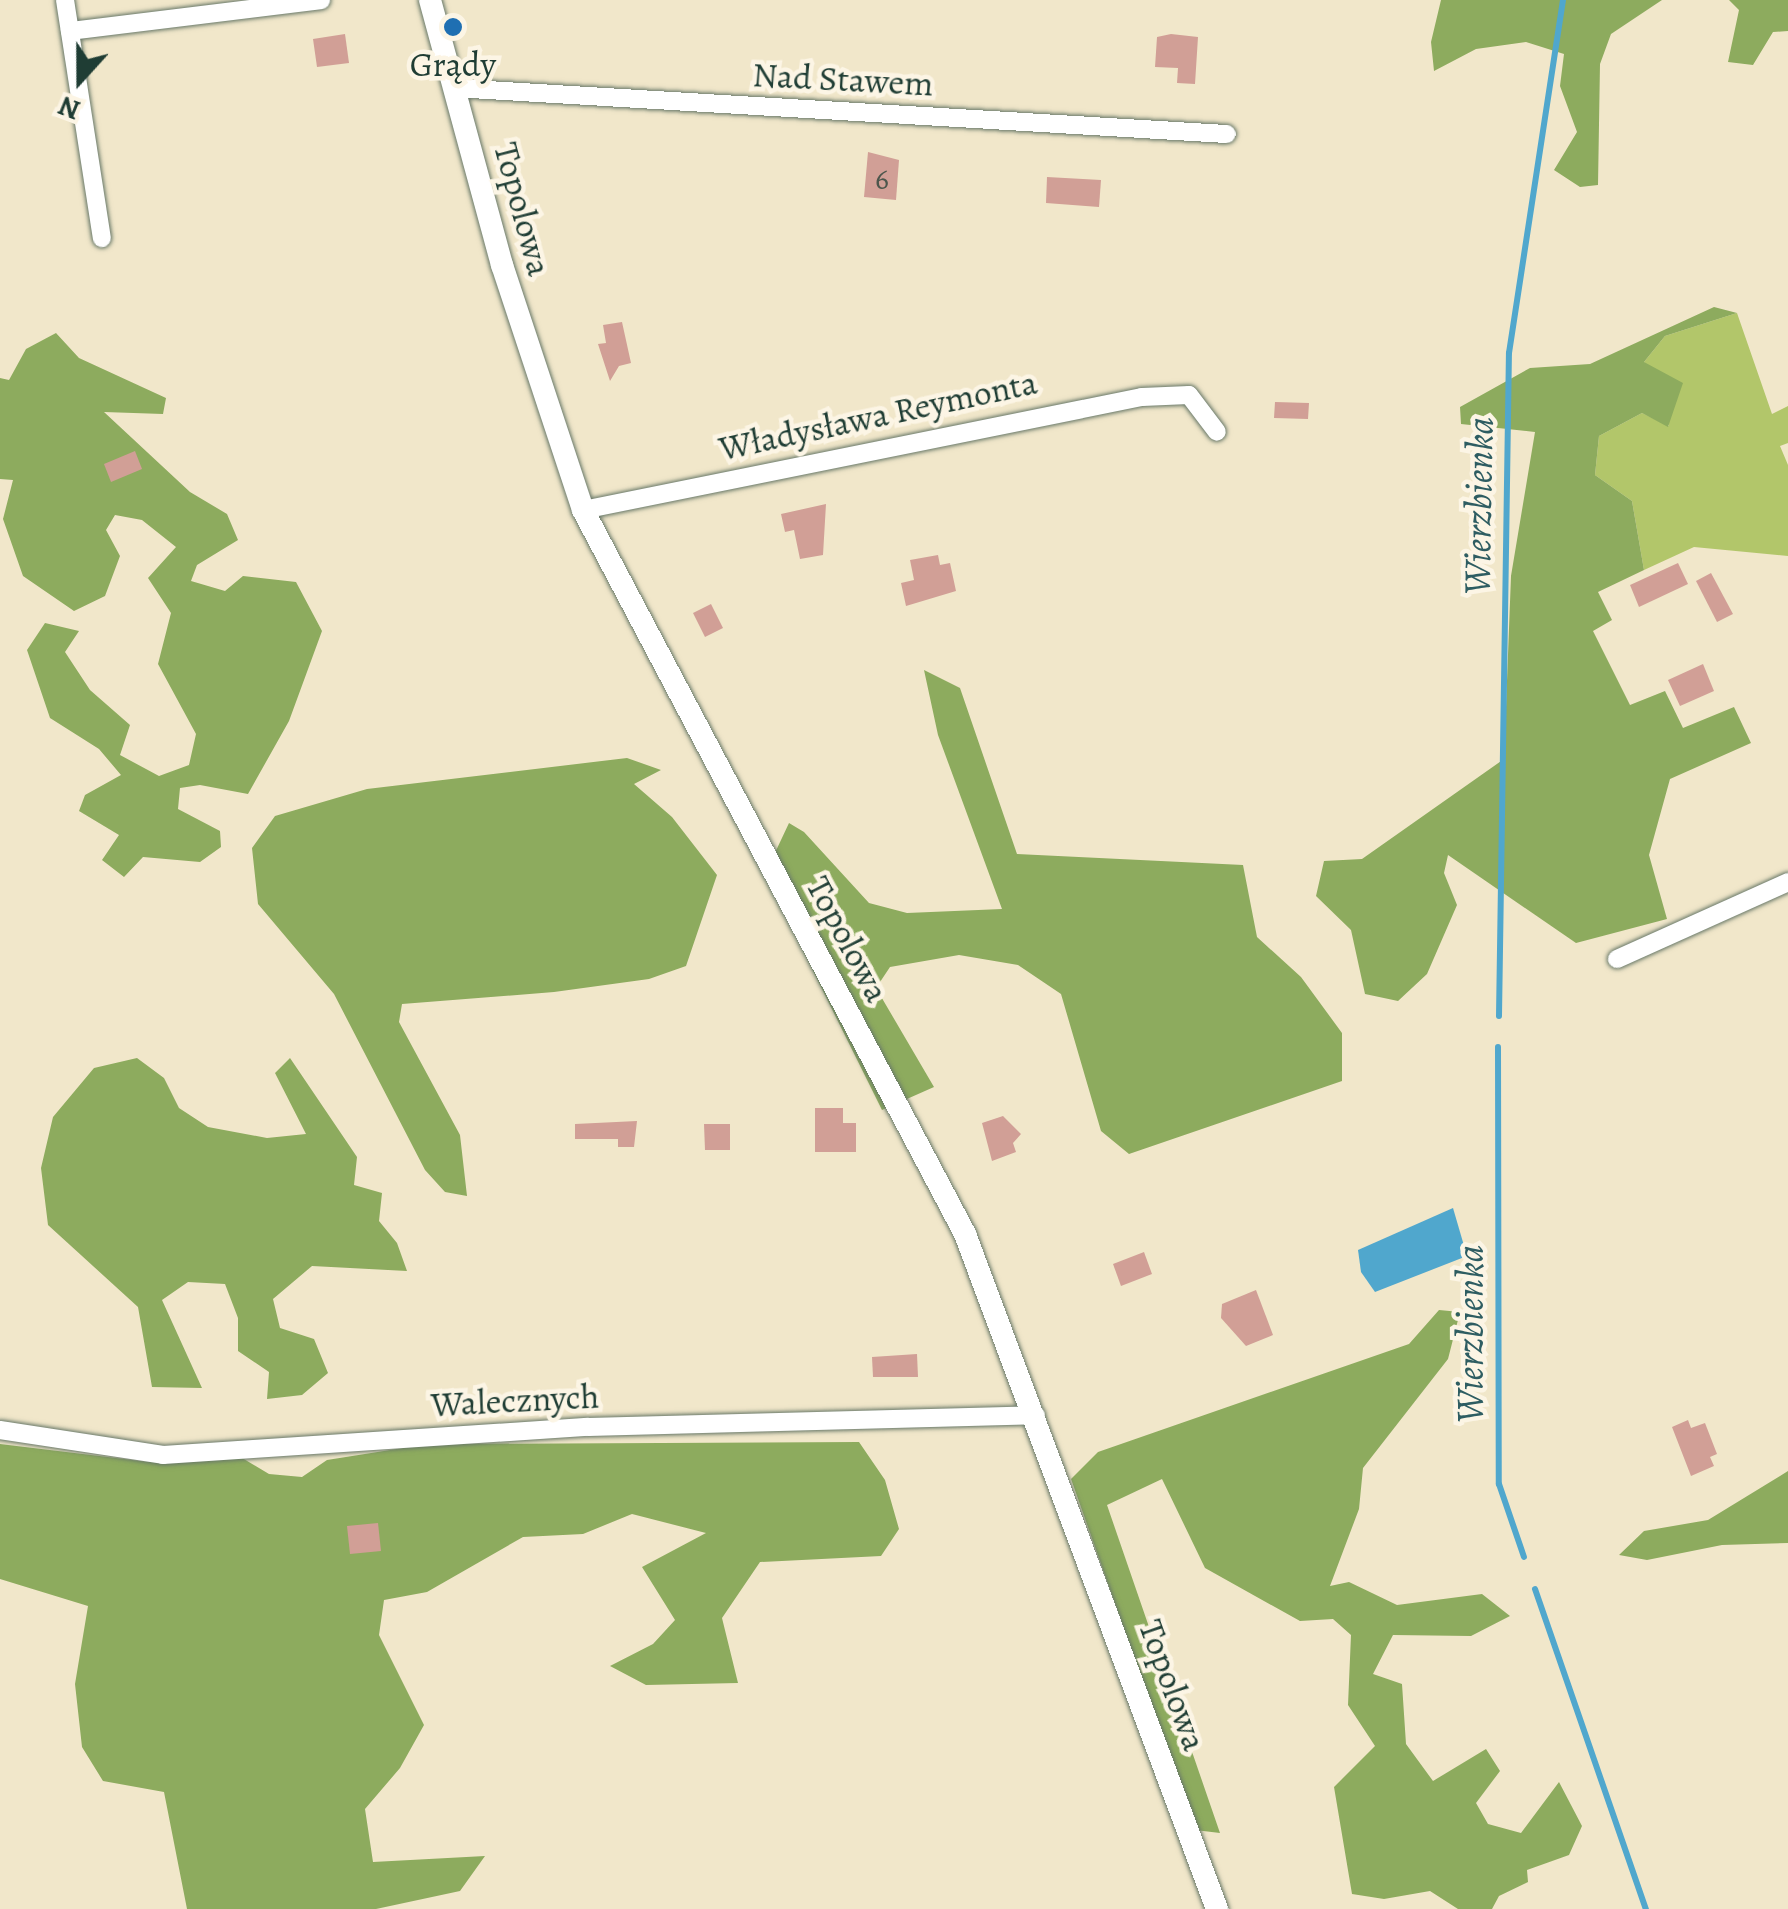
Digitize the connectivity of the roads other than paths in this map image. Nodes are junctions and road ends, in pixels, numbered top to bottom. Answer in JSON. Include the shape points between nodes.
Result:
{"nodes":[{"id":1,"x":65,"y":0,"type":"edge"},
{"id":2,"x":322,"y":0,"type":"edge"},
{"id":3,"x":430,"y":0,"type":"edge"},
{"id":4,"x":70,"y":31,"type":"junction"},
{"id":5,"x":454,"y":88,"type":"junction"},
{"id":6,"x":1227,"y":134,"type":"dead end"},
{"id":7,"x":102,"y":238,"type":"dead end"},
{"id":8,"x":1216,"y":432,"type":"dead end"},
{"id":9,"x":582,"y":510,"type":"junction"},
{"id":10,"x":1788,"y":882,"type":"edge"},
{"id":11,"x":1618,"y":959,"type":"dead end"},
{"id":12,"x":1036,"y":1415,"type":"junction"},
{"id":13,"x":0,"y":1430,"type":"edge"},
{"id":14,"x":1217,"y":1909,"type":"edge"}],
"edges":[{"from":1,"to":4,"type":"street"},
{"from":2,"to":4,"type":"street"},
{"from":3,"to":5,"type":"street","name":"Topolowa"},
{"from":4,"to":7,"type":"street"},
{"from":5,"to":6,"type":"street","name":"Nad Stawem"},
{"from":5,"to":9,"type":"street","name":"Topolowa","via":[[534,371]]},
{"from":8,"to":9,"type":"street","name":"Władysława Reymonta","via":[[1189,395],[1058,411]]},
{"from":9,"to":12,"type":"street","name":"Topolowa","via":[[965,1234]]},
{"from":10,"to":11,"type":"street"},
{"from":12,"to":13,"type":"street","name":"Walecznych","via":[[588,1427],[163,1455]]},
{"from":12,"to":14,"type":"street","name":"Topolowa"}]}
